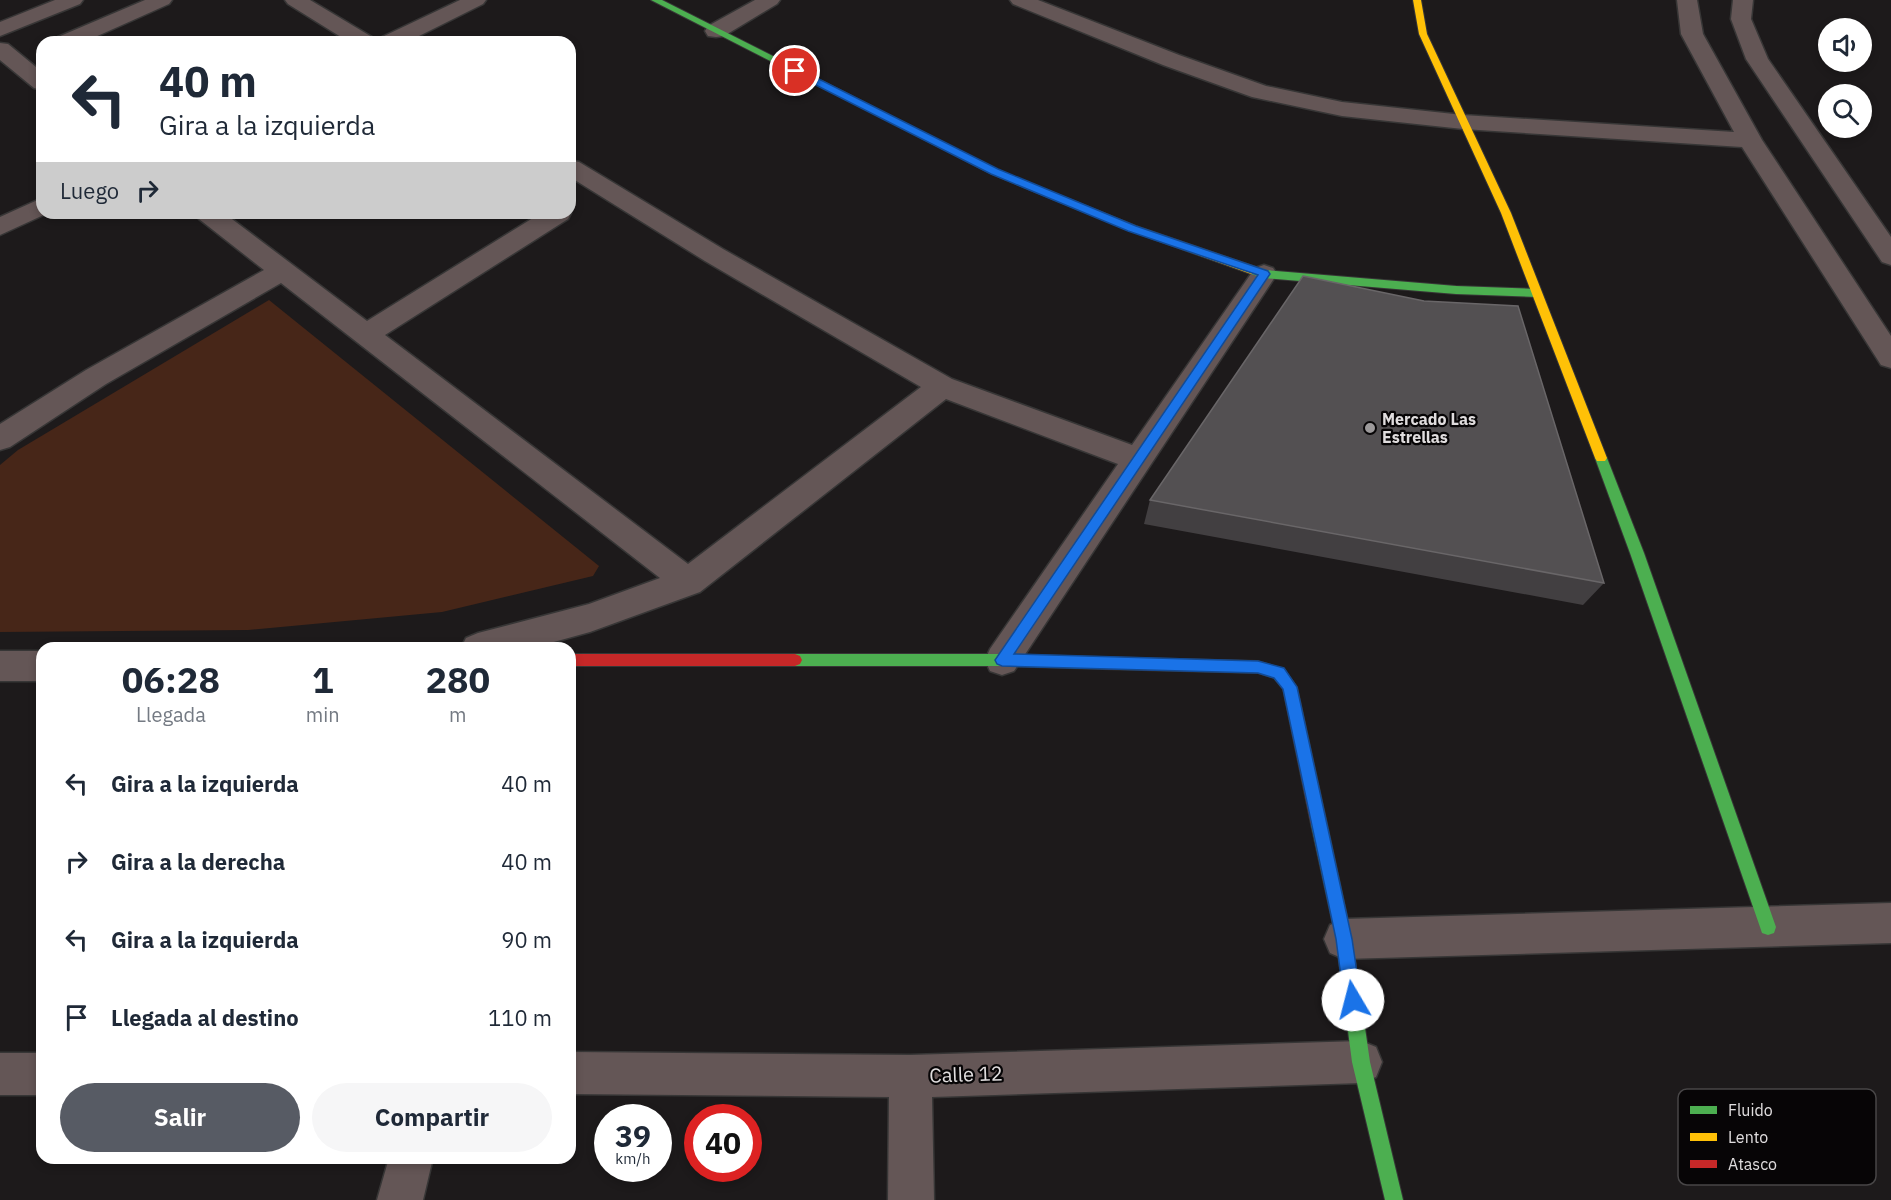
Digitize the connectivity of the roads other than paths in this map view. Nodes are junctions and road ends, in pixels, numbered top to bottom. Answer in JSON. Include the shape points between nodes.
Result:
{"nodes":[{"id":1,"x":73,"y":0,"type":"edge"},
{"id":2,"x":162,"y":0,"type":"edge"},
{"id":3,"x":295,"y":0,"type":"edge"},
{"id":4,"x":476,"y":0,"type":"edge"},
{"id":5,"x":655,"y":0,"type":"edge"},
{"id":6,"x":770,"y":0,"type":"edge"},
{"id":7,"x":1020,"y":0,"type":"edge"},
{"id":8,"x":1417,"y":0,"type":"edge"},
{"id":9,"x":1687,"y":0,"type":"edge"},
{"id":10,"x":1743,"y":0,"type":"edge"},
{"id":11,"x":1049,"y":4,"type":"edge"},
{"id":12,"x":0,"y":30,"type":"edge"},
{"id":13,"x":716,"y":31,"type":"junction"},
{"id":14,"x":80,"y":36,"type":"edge"},
{"id":15,"x":354,"y":36,"type":"edge"},
{"id":16,"x":402,"y":36,"type":"edge"},
{"id":17,"x":0,"y":49,"type":"edge"},
{"id":18,"x":36,"y":55,"type":"edge"},
{"id":19,"x":9,"y":66,"type":"edge"},
{"id":20,"x":36,"y":79,"type":"edge"},
{"id":21,"x":1463,"y":122,"type":"junction"},
{"id":22,"x":1750,"y":140,"type":"junction"},
{"id":23,"x":576,"y":171,"type":"edge"},
{"id":24,"x":602,"y":186,"type":"junction"},
{"id":25,"x":576,"y":202,"type":"edge"},
{"id":26,"x":36,"y":209,"type":"edge"},
{"id":27,"x":216,"y":219,"type":"edge"},
{"id":28,"x":549,"y":219,"type":"edge"},
{"id":29,"x":0,"y":227,"type":"edge"},
{"id":30,"x":1891,"y":256,"type":"edge"},
{"id":31,"x":282,"y":271,"type":"junction"},
{"id":32,"x":1264,"y":274,"type":"junction"},
{"id":33,"x":1537,"y":293,"type":"junction"},
{"id":34,"x":365,"y":334,"type":"junction"},
{"id":35,"x":1891,"y":358,"type":"edge"},
{"id":36,"x":942,"y":386,"type":"junction"},
{"id":37,"x":0,"y":439,"type":"edge"},
{"id":38,"x":1137,"y":459,"type":"junction"},
{"id":39,"x":688,"y":582,"type":"junction"},
{"id":40,"x":500,"y":642,"type":"edge"},
{"id":41,"x":576,"y":660,"type":"edge"},
{"id":42,"x":1002,"y":660,"type":"junction"},
{"id":43,"x":0,"y":666,"type":"edge"},
{"id":44,"x":36,"y":666,"type":"edge"},
{"id":45,"x":1891,"y":923,"type":"edge"},
{"id":46,"x":1768,"y":927,"type":"junction"},
{"id":47,"x":1344,"y":939,"type":"junction"},
{"id":48,"x":1361,"y":1062,"type":"junction"},
{"id":49,"x":576,"y":1073,"type":"edge"},
{"id":50,"x":0,"y":1074,"type":"edge"},
{"id":51,"x":36,"y":1074,"type":"edge"},
{"id":52,"x":910,"y":1076,"type":"junction"},
{"id":53,"x":409,"y":1164,"type":"edge"},
{"id":54,"x":400,"y":1200,"type":"edge"},
{"id":55,"x":911,"y":1200,"type":"edge"},
{"id":56,"x":1394,"y":1200,"type":"edge"}],
"edges":[{"from":1,"to":12,"type":"street"},
{"from":2,"to":14,"type":"street"},
{"from":3,"to":15,"type":"street"},
{"from":4,"to":16,"type":"street"},
{"from":5,"to":13,"type":"street"},
{"from":6,"to":13,"type":"street"},
{"from":7,"to":11,"type":"street"},
{"from":8,"to":21,"type":"street","via":[[1423,34]]},
{"from":9,"to":22,"type":"street","via":[[1692,34]]},
{"from":10,"to":30,"type":"street","via":[[1742,19],[1757,59]]},
{"from":11,"to":21,"type":"street","via":[[1171,60],[1260,92],[1342,110]]},
{"from":13,"to":32,"type":"street","via":[[995,172],[1132,228]]},
{"from":17,"to":19,"type":"street"},
{"from":18,"to":19,"type":"street"},
{"from":19,"to":20,"type":"street"},
{"from":21,"to":22,"type":"street"},
{"from":21,"to":33,"type":"street","via":[[1506,213]]},
{"from":22,"to":35,"type":"street"},
{"from":23,"to":24,"type":"street"},
{"from":24,"to":25,"type":"street"},
{"from":24,"to":36,"type":"street"},
{"from":26,"to":29,"type":"street"},
{"from":27,"to":31,"type":"street"},
{"from":28,"to":34,"type":"street"},
{"from":31,"to":34,"type":"street"},
{"from":31,"to":37,"type":"street","via":[[96,378]]},
{"from":32,"to":33,"type":"street","via":[[1456,291]]},
{"from":32,"to":38,"type":"street"},
{"from":33,"to":46,"type":"street","via":[[1637,553]]},
{"from":34,"to":39,"type":"street"},
{"from":36,"to":38,"type":"street"},
{"from":36,"to":39,"type":"street"},
{"from":38,"to":42,"type":"street"},
{"from":39,"to":40,"type":"street","via":[[590,618]]},
{"from":41,"to":42,"type":"street"},
{"from":42,"to":47,"type":"street","via":[[1258,667],[1279,673],[1290,687]]},
{"from":43,"to":44,"type":"street"},
{"from":45,"to":46,"type":"street"},
{"from":46,"to":47,"type":"street"},
{"from":47,"to":48,"type":"street"},
{"from":48,"to":52,"type":"street","name":"Calle 12"},
{"from":48,"to":56,"type":"street"},
{"from":49,"to":52,"type":"street","name":"Calle 12"},
{"from":50,"to":51,"type":"street"},
{"from":52,"to":55,"type":"street"},
{"from":53,"to":54,"type":"street"}]}
